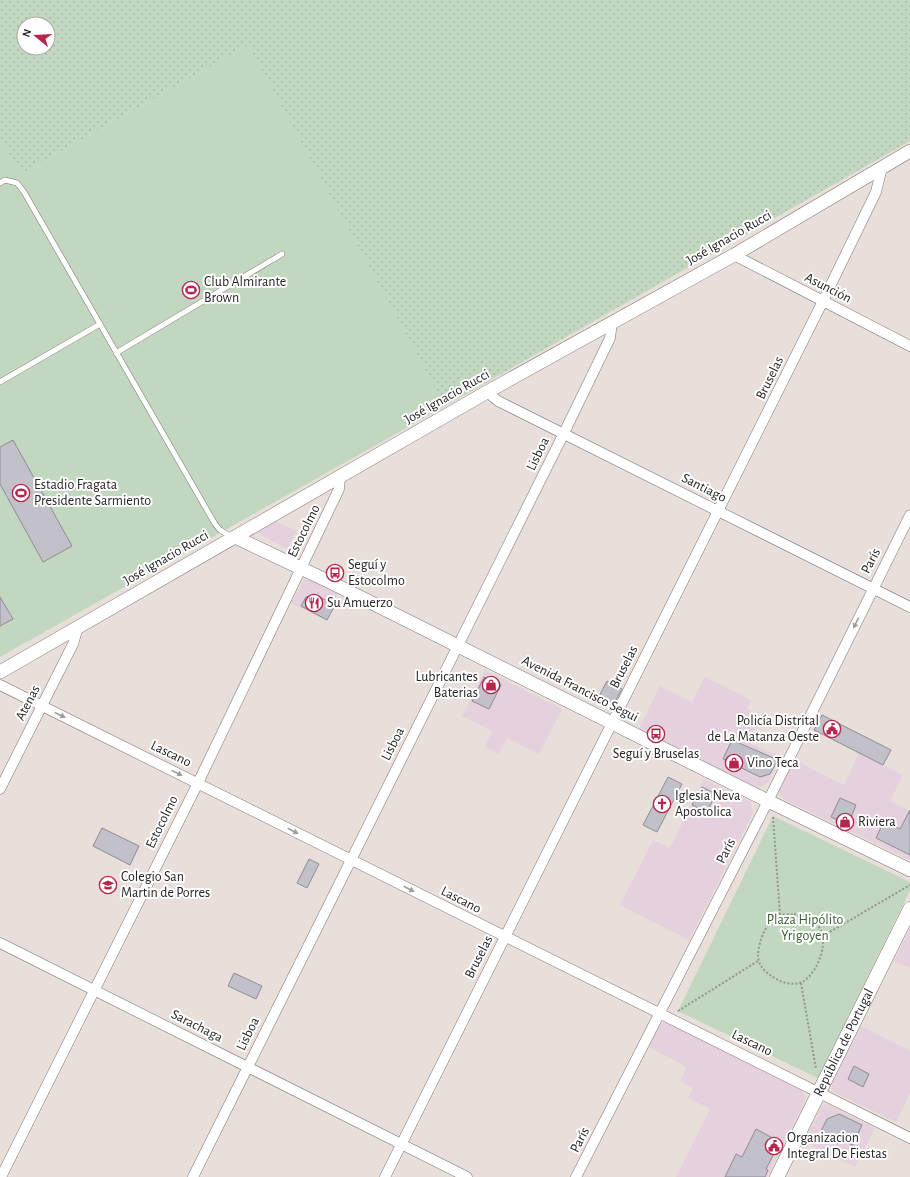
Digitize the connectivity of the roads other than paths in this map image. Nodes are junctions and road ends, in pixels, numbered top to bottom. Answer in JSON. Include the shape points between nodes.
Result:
{"nodes":[{"id":1,"x":910,"y":151,"type":"edge"},
{"id":2,"x":882,"y":167,"type":"junction"},
{"id":3,"x":0,"y":183,"type":"edge"},
{"id":4,"x":282,"y":254,"type":"dead end"},
{"id":5,"x":734,"y":255,"type":"junction"},
{"id":6,"x":823,"y":301,"type":"junction"},
{"id":7,"x":612,"y":322,"type":"junction"},
{"id":8,"x":100,"y":324,"type":"junction"},
{"id":9,"x":910,"y":346,"type":"edge"},
{"id":10,"x":116,"y":353,"type":"junction"},
{"id":11,"x":0,"y":382,"type":"edge"},
{"id":12,"x":487,"y":392,"type":"junction"},
{"id":13,"x":564,"y":433,"type":"junction"},
{"id":14,"x":340,"y":477,"type":"junction"},
{"id":15,"x":719,"y":512,"type":"junction"},
{"id":16,"x":910,"y":514,"type":"edge"},
{"id":17,"x":235,"y":537,"type":"junction"},
{"id":18,"x":302,"y":568,"type":"junction"},
{"id":19,"x":873,"y":588,"type":"junction"},
{"id":20,"x":910,"y":607,"type":"edge"},
{"id":21,"x":78,"y":627,"type":"junction"},
{"id":22,"x":458,"y":646,"type":"junction"},
{"id":23,"x":0,"y":672,"type":"edge"},
{"id":24,"x":0,"y":685,"type":"edge"},
{"id":25,"x":42,"y":706,"type":"junction"},
{"id":26,"x":612,"y":723,"type":"junction"},
{"id":27,"x":198,"y":783,"type":"junction"},
{"id":28,"x":0,"y":789,"type":"edge"},
{"id":29,"x":768,"y":801,"type":"junction"},
{"id":30,"x":350,"y":860,"type":"junction"},
{"id":31,"x":910,"y":870,"type":"edge"},
{"id":32,"x":910,"y":909,"type":"edge"},
{"id":33,"x":505,"y":937,"type":"junction"},
{"id":34,"x":0,"y":943,"type":"edge"},
{"id":35,"x":94,"y":990,"type":"junction"},
{"id":36,"x":659,"y":1013,"type":"junction"},
{"id":37,"x":248,"y":1067,"type":"junction"},
{"id":38,"x":819,"y":1092,"type":"junction"},
{"id":39,"x":910,"y":1138,"type":"edge"},
{"id":40,"x":401,"y":1144,"type":"junction"},
{"id":41,"x":1,"y":1177,"type":"edge"},
{"id":42,"x":193,"y":1177,"type":"edge"},
{"id":43,"x":385,"y":1177,"type":"edge"},
{"id":44,"x":467,"y":1177,"type":"edge"},
{"id":45,"x":576,"y":1177,"type":"edge"},
{"id":46,"x":777,"y":1177,"type":"edge"}],
"edges":[{"from":1,"to":2,"type":"street","name":"José Ignacio Rucci"},
{"from":2,"to":5,"type":"street","name":"José Ignacio Rucci"},
{"from":2,"to":6,"type":"street","name":"Bruselas","via":[[876,192]]},
{"from":3,"to":8,"type":"lane","via":[[5,180],[17,183],[24,192]]},
{"from":4,"to":10,"type":"lane"},
{"from":5,"to":6,"type":"street","name":"Asunción"},
{"from":5,"to":7,"type":"street","name":"José Ignacio Rucci"},
{"from":6,"to":9,"type":"street","name":"Asunción"},
{"from":6,"to":15,"type":"street","name":"Bruselas"},
{"from":7,"to":12,"type":"street","name":"José Ignacio Rucci"},
{"from":7,"to":13,"type":"street","name":"Lisboa","via":[[610,338]]},
{"from":8,"to":10,"type":"lane"},
{"from":8,"to":11,"type":"lane"},
{"from":10,"to":17,"type":"lane","via":[[215,524],[226,535]]},
{"from":12,"to":13,"type":"street","name":"Santiago","via":[[498,401]]},
{"from":12,"to":14,"type":"street","name":"José Ignacio Rucci"},
{"from":13,"to":15,"type":"street","name":"Santiago"},
{"from":13,"to":22,"type":"street","name":"Lisboa"},
{"from":14,"to":17,"type":"street","name":"José Ignacio Rucci"},
{"from":14,"to":18,"type":"street","name":"Estocolmo","via":[[339,489]]},
{"from":15,"to":19,"type":"street","name":"Santiago"},
{"from":15,"to":26,"type":"street","name":"Bruselas"},
{"from":16,"to":19,"type":"street","name":"París"},
{"from":17,"to":18,"type":"street","name":"Avenida Francisco Segui"},
{"from":17,"to":21,"type":"street","name":"José Ignacio Rucci"},
{"from":18,"to":22,"type":"street","name":"Avenida Francisco Segui"},
{"from":18,"to":27,"type":"street","name":"Estocolmo"},
{"from":19,"to":20,"type":"street","name":"Santiago"},
{"from":19,"to":29,"type":"street","name":"París","one_way":true},
{"from":21,"to":23,"type":"street","name":"José Ignacio Rucci"},
{"from":21,"to":25,"type":"street","name":"Atenas","via":[[73,644]]},
{"from":22,"to":26,"type":"street","name":"Avenida Francisco Segui"},
{"from":22,"to":30,"type":"street","name":"Lisboa"},
{"from":24,"to":25,"type":"street","name":"Lascano"},
{"from":25,"to":27,"type":"street","name":"Lascano","one_way":true},
{"from":25,"to":28,"type":"street","name":"Atenas"},
{"from":26,"to":29,"type":"street","name":"Avenida Francisco Segui"},
{"from":26,"to":33,"type":"street","name":"Bruselas"},
{"from":27,"to":30,"type":"street","name":"Lascano","one_way":true},
{"from":27,"to":35,"type":"street","name":"Estocolmo"},
{"from":29,"to":31,"type":"street","name":"Avenida Francisco Segui"},
{"from":29,"to":36,"type":"street","name":"París"},
{"from":30,"to":33,"type":"street","name":"Lascano","one_way":true},
{"from":30,"to":37,"type":"street","name":"Lisboa"},
{"from":32,"to":38,"type":"main road","name":"República de Portugal"},
{"from":33,"to":36,"type":"street","name":"Lascano"},
{"from":33,"to":40,"type":"street","name":"Bruselas"},
{"from":34,"to":35,"type":"street","name":"Sarachaga"},
{"from":35,"to":37,"type":"street","name":"Sarachaga"},
{"from":35,"to":41,"type":"street","name":"Estocolmo"},
{"from":36,"to":38,"type":"street","name":"Lascano"},
{"from":36,"to":45,"type":"street","name":"París"},
{"from":37,"to":40,"type":"street","name":"Sarachaga"},
{"from":37,"to":42,"type":"street","name":"Lisboa"},
{"from":38,"to":39,"type":"street","name":"Lascano"},
{"from":38,"to":46,"type":"main road","name":"República de Portugal"},
{"from":40,"to":43,"type":"street","name":"Bruselas"},
{"from":40,"to":44,"type":"street","name":"Sarachaga"}]}
